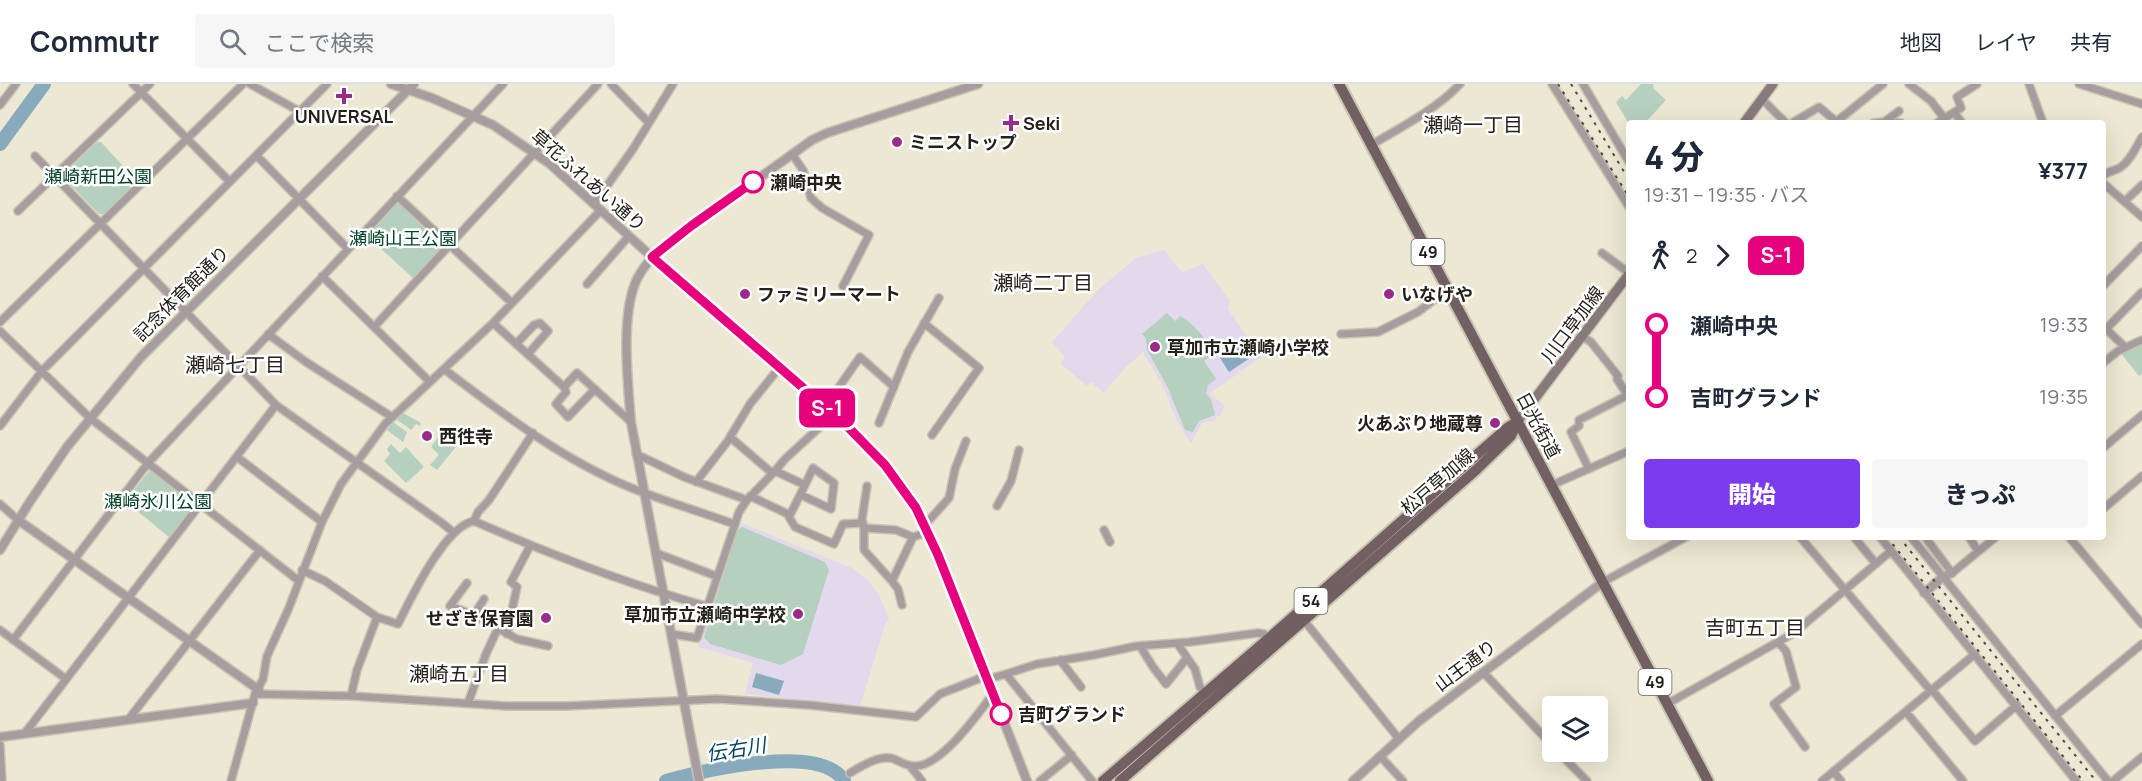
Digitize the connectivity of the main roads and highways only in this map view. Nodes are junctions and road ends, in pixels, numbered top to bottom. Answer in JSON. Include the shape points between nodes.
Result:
{"nodes":[{"id":1,"x":1339,"y":84,"type":"edge"},
{"id":2,"x":1773,"y":84,"type":"edge"},
{"id":3,"x":1746,"y":120,"type":"edge"},
{"id":4,"x":1626,"y":277,"type":"edge"},
{"id":5,"x":1518,"y":421,"type":"junction"},
{"id":6,"x":1271,"y":642,"type":"junction"},
{"id":7,"x":1103,"y":781,"type":"edge"},
{"id":8,"x":1120,"y":781,"type":"edge"},
{"id":9,"x":1708,"y":781,"type":"edge"}],
"edges":[{"from":1,"to":5,"type":"main road","name":"日光街道","number":"49"},
{"from":2,"to":3,"type":"main road"},
{"from":4,"to":5,"type":"main road","name":"川口草加線"},
{"from":5,"to":6,"type":"main road","name":"松戸草加線","number":"54"},
{"from":5,"to":9,"type":"main road","name":"日光街道","number":"49"},
{"from":6,"to":7,"type":"main road","name":"松戸草加線","number":"54"},
{"from":6,"to":8,"type":"main road","name":"松戸草加線","number":"54"}]}
